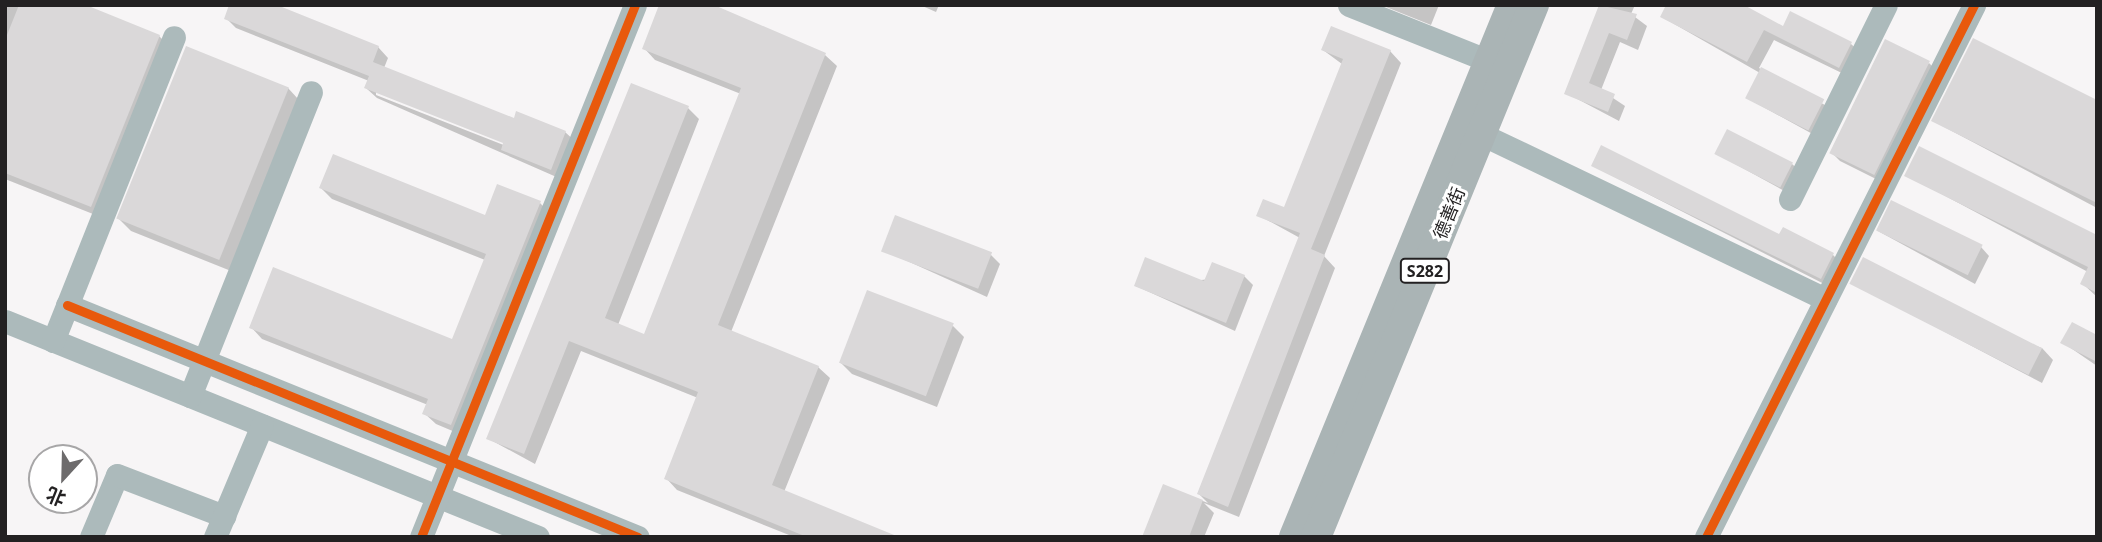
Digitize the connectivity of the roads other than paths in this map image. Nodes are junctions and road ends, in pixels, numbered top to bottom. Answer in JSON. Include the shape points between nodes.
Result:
{"nodes":[{"id":1,"x":635,"y":5,"type":"edge"},
{"id":2,"x":1349,"y":5,"type":"edge"},
{"id":3,"x":1512,"y":5,"type":"edge"},
{"id":4,"x":1534,"y":5,"type":"edge"},
{"id":5,"x":1886,"y":5,"type":"edge"},
{"id":6,"x":1974,"y":5,"type":"edge"},
{"id":7,"x":174,"y":37,"type":"dead end"},
{"id":8,"x":1489,"y":61,"type":"junction"},
{"id":9,"x":311,"y":92,"type":"dead end"},
{"id":10,"x":1481,"y":134,"type":"junction"},
{"id":11,"x":1790,"y":199,"type":"dead end"},
{"id":12,"x":1825,"y":299,"type":"junction"},
{"id":13,"x":67,"y":305,"type":"junction"},
{"id":14,"x":5,"y":321,"type":"edge"},
{"id":15,"x":53,"y":341,"type":"junction"},
{"id":16,"x":204,"y":361,"type":"junction"},
{"id":17,"x":190,"y":396,"type":"junction"},
{"id":18,"x":262,"y":425,"type":"junction"},
{"id":19,"x":451,"y":463,"type":"junction"},
{"id":20,"x":437,"y":496,"type":"junction"},
{"id":21,"x":220,"y":526,"type":"edge"},
{"id":22,"x":91,"y":537,"type":"edge"},
{"id":23,"x":421,"y":537,"type":"edge"},
{"id":24,"x":538,"y":537,"type":"edge"},
{"id":25,"x":638,"y":537,"type":"edge"},
{"id":26,"x":1294,"y":537,"type":"edge"},
{"id":27,"x":1316,"y":537,"type":"edge"},
{"id":28,"x":1706,"y":537,"type":"edge"}],
"edges":[{"from":1,"to":19,"type":"street"},
{"from":2,"to":8,"type":"street"},
{"from":3,"to":8,"type":"main road","name":"德善街","number":"S282"},
{"from":4,"to":10,"type":"main road","name":"德善街","number":"S282"},
{"from":5,"to":11,"type":"street"},
{"from":6,"to":12,"type":"street"},
{"from":7,"to":13,"type":"street"},
{"from":8,"to":26,"type":"main road","name":"德善街","number":"S282"},
{"from":9,"to":16,"type":"street"},
{"from":10,"to":12,"type":"street"},
{"from":10,"to":27,"type":"main road","name":"德善街","number":"S282"},
{"from":12,"to":28,"type":"street"},
{"from":13,"to":15,"type":"street"},
{"from":13,"to":16,"type":"street"},
{"from":14,"to":15,"type":"street"},
{"from":15,"to":17,"type":"street"},
{"from":16,"to":17,"type":"street"},
{"from":16,"to":19,"type":"street"},
{"from":17,"to":18,"type":"street"},
{"from":18,"to":20,"type":"street"},
{"from":18,"to":21,"type":"street"},
{"from":19,"to":20,"type":"street"},
{"from":19,"to":25,"type":"street"},
{"from":20,"to":23,"type":"street"},
{"from":20,"to":24,"type":"street"},
{"from":21,"to":22,"type":"street","via":[[117,475]]}]}
